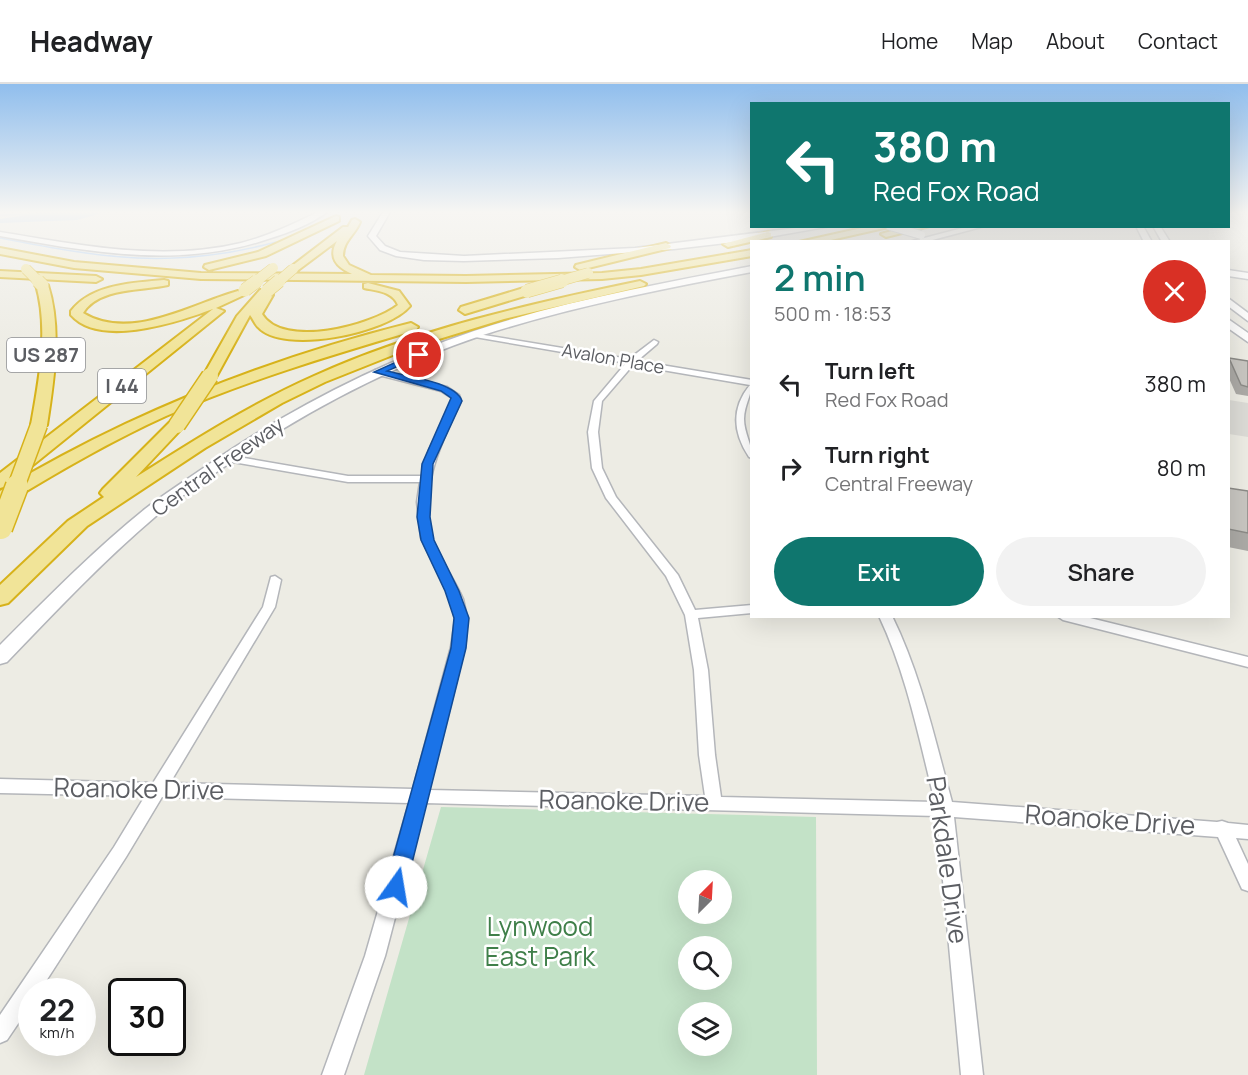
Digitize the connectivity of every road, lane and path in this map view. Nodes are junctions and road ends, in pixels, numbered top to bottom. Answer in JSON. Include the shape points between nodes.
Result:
{"nodes":[{"id":1,"x":3,"y":258,"type":"edge"},
{"id":2,"x":41,"y":258,"type":"edge"},
{"id":3,"x":248,"y":258,"type":"edge"},
{"id":4,"x":307,"y":258,"type":"edge"},
{"id":5,"x":338,"y":258,"type":"edge"},
{"id":6,"x":440,"y":258,"type":"edge"},
{"id":7,"x":473,"y":258,"type":"edge"},
{"id":8,"x":616,"y":258,"type":"edge"},
{"id":9,"x":651,"y":258,"type":"edge"},
{"id":10,"x":717,"y":258,"type":"edge"},
{"id":11,"x":750,"y":262,"type":"edge"},
{"id":12,"x":278,"y":265,"type":"dead end"},
{"id":13,"x":730,"y":269,"type":"junction"},
{"id":14,"x":750,"y":269,"type":"edge"},
{"id":15,"x":135,"y":271,"type":"junction"},
{"id":16,"x":1230,"y":273,"type":"edge"},
{"id":17,"x":0,"y":274,"type":"edge"},
{"id":18,"x":1248,"y":276,"type":"edge"},
{"id":19,"x":388,"y":278,"type":"junction"},
{"id":20,"x":491,"y":279,"type":"junction"},
{"id":21,"x":225,"y":281,"type":"junction"},
{"id":22,"x":337,"y":282,"type":"junction"},
{"id":23,"x":266,"y":292,"type":"junction"},
{"id":24,"x":241,"y":293,"type":"junction"},
{"id":25,"x":1230,"y":303,"type":"edge"},
{"id":26,"x":447,"y":316,"type":"dead end"},
{"id":27,"x":1248,"y":318,"type":"edge"},
{"id":28,"x":425,"y":323,"type":"dead end"},
{"id":29,"x":1230,"y":324,"type":"edge"},
{"id":30,"x":475,"y":335,"type":"junction"},
{"id":31,"x":1248,"y":339,"type":"edge"},
{"id":32,"x":654,"y":342,"type":"dead end"},
{"id":33,"x":631,"y":362,"type":"junction"},
{"id":34,"x":378,"y":372,"type":"junction"},
{"id":35,"x":750,"y":385,"type":"edge"},
{"id":36,"x":750,"y":388,"type":"edge"},
{"id":37,"x":750,"y":452,"type":"edge"},
{"id":38,"x":227,"y":458,"type":"junction"},
{"id":39,"x":425,"y":479,"type":"junction"},
{"id":40,"x":0,"y":482,"type":"edge"},
{"id":41,"x":0,"y":499,"type":"edge"},
{"id":42,"x":75,"y":525,"type":"junction"},
{"id":43,"x":1,"y":529,"type":"edge"},
{"id":44,"x":275,"y":580,"type":"dead end"},
{"id":45,"x":0,"y":598,"type":"edge"},
{"id":46,"x":750,"y":609,"type":"edge"},
{"id":47,"x":691,"y":615,"type":"junction"},
{"id":48,"x":886,"y":618,"type":"edge"},
{"id":49,"x":1071,"y":618,"type":"edge"},
{"id":50,"x":0,"y":657,"type":"edge"},
{"id":51,"x":1248,"y":662,"type":"edge"},
{"id":52,"x":0,"y":786,"type":"edge"},
{"id":53,"x":158,"y":790,"type":"junction"},
{"id":54,"x":417,"y":796,"type":"junction"},
{"id":55,"x":714,"y":803,"type":"junction"},
{"id":56,"x":945,"y":808,"type":"junction"},
{"id":57,"x":1222,"y":828,"type":"junction"},
{"id":58,"x":1248,"y":832,"type":"edge"},
{"id":59,"x":1248,"y":883,"type":"edge"},
{"id":60,"x":0,"y":1033,"type":"edge"},
{"id":61,"x":333,"y":1075,"type":"edge"},
{"id":62,"x":972,"y":1075,"type":"edge"}],
"edges":[{"from":1,"to":43,"type":"highway","number":"US 287","bridge":true,"via":[[26,269],[42,285],[48,329],[39,425]]},
{"from":2,"to":15,"type":"highway"},
{"from":3,"to":15,"type":"highway","via":[[191,269]]},
{"from":4,"to":23,"type":"highway","bridge":true},
{"from":5,"to":19,"type":"highway","bridge":true,"via":[[341,265],[355,272]]},
{"from":6,"to":7,"type":"main road"},
{"from":8,"to":20,"type":"highway","via":[[568,270]]},
{"from":9,"to":26,"type":"highway","bridge":true},
{"from":10,"to":20,"type":"highway","via":[[602,276]]},
{"from":11,"to":13,"type":"highway"},
{"from":12,"to":24,"type":"highway","number":"I 44","bridge":true},
{"from":13,"to":14,"type":"main road","name":"Central Freeway"},
{"from":13,"to":22,"type":"highway","via":[[600,280],[451,285]]},
{"from":13,"to":30,"type":"main road","name":"Central Freeway"},
{"from":13,"to":42,"type":"highway","via":[[638,285],[484,320],[391,349],[236,422]]},
{"from":15,"to":19,"type":"highway","via":[[201,276]]},
{"from":16,"to":18,"type":"main road"},
{"from":17,"to":21,"type":"highway"},
{"from":19,"to":20,"type":"highway"},
{"from":21,"to":22,"type":"highway"},
{"from":21,"to":24,"type":"highway","via":[[123,289],[89,301],[77,315],[97,324],[145,324],[184,316]]},
{"from":22,"to":23,"type":"highway","via":[[394,292],[401,296],[404,306],[394,316],[363,328],[297,334],[268,328],[257,321],[256,314]]},
{"from":23,"to":42,"type":"highway","bridge":true,"via":[[243,316],[177,425]]},
{"from":24,"to":40,"type":"highway","number":"I 44"},
{"from":25,"to":27,"type":"main road"},
{"from":28,"to":41,"type":"highway","via":[[266,372],[185,402],[80,451]]},
{"from":29,"to":31,"type":"main road"},
{"from":30,"to":33,"type":"street","name":"Avalon Place"},
{"from":30,"to":34,"type":"main road","name":"Central Freeway"},
{"from":32,"to":33,"type":"street"},
{"from":33,"to":35,"type":"street","name":"Avalon Place"},
{"from":33,"to":47,"type":"street","via":[[598,401],[593,432],[597,468],[611,498],[672,575]]},
{"from":34,"to":38,"type":"main road","name":"Central Freeway","via":[[275,426]]},
{"from":34,"to":39,"type":"street","via":[[444,389],[456,397]]},
{"from":36,"to":37,"type":"street","via":[[738,416],[743,442]]},
{"from":38,"to":39,"type":"street","via":[[348,479]]},
{"from":38,"to":50,"type":"main road","name":"Central Freeway","via":[[152,512],[72,583]]},
{"from":39,"to":54,"type":"street","via":[[423,517],[427,540],[461,618],[458,648]]},
{"from":42,"to":45,"type":"highway"},
{"from":44,"to":53,"type":"street","via":[[269,607]]},
{"from":46,"to":47,"type":"street"},
{"from":47,"to":55,"type":"street","via":[[701,670]]},
{"from":48,"to":56,"type":"street","name":"Parkdale Drive","via":[[914,689]]},
{"from":49,"to":51,"type":"street"},
{"from":52,"to":53,"type":"street","name":"Roanoke Drive"},
{"from":53,"to":54,"type":"street","name":"Roanoke Drive"},
{"from":53,"to":60,"type":"street"},
{"from":54,"to":55,"type":"street","name":"Roanoke Drive"},
{"from":54,"to":61,"type":"street","via":[[396,887]]},
{"from":55,"to":56,"type":"street","name":"Roanoke Drive"},
{"from":56,"to":57,"type":"street","name":"Roanoke Drive"},
{"from":56,"to":62,"type":"street","name":"Parkdale Drive"},
{"from":57,"to":58,"type":"street","name":"Roanoke Drive"},
{"from":57,"to":59,"type":"street"}]}
